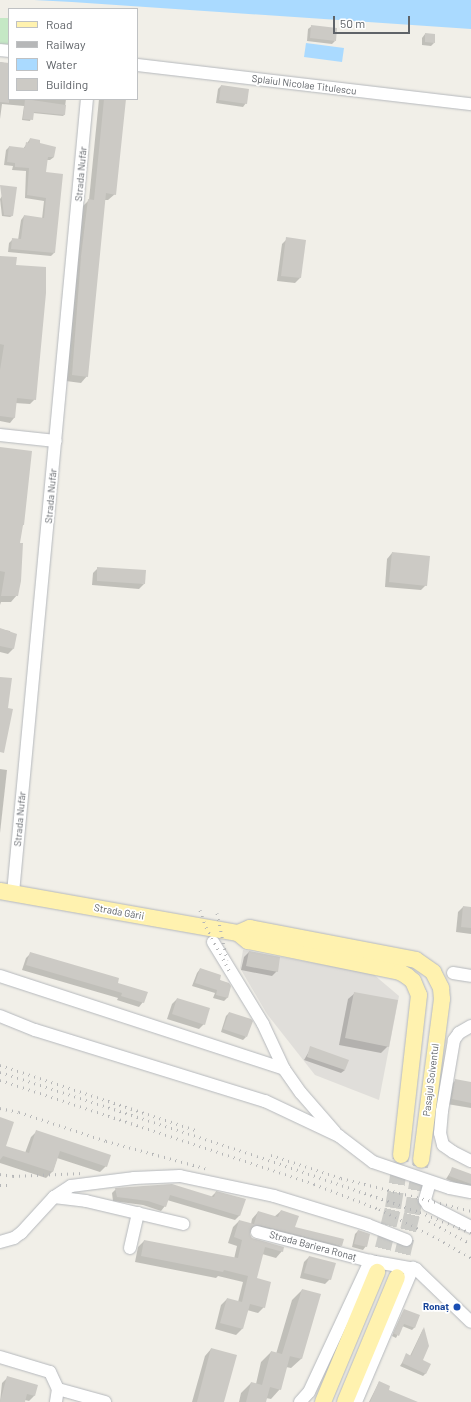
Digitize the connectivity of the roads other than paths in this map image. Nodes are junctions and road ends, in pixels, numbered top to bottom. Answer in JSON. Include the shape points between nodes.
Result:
{"nodes":[{"id":1,"x":138,"y":65,"type":"edge"},
{"id":2,"x":87,"y":100,"type":"edge"},
{"id":3,"x":471,"y":104,"type":"edge"},
{"id":4,"x":0,"y":435,"type":"edge"},
{"id":5,"x":56,"y":441,"type":"junction"},
{"id":6,"x":6,"y":892,"type":"edge"},
{"id":7,"x":238,"y":933,"type":"junction"},
{"id":8,"x":213,"y":942,"type":"dead end"},
{"id":9,"x":453,"y":973,"type":"dead end"},
{"id":10,"x":0,"y":976,"type":"edge"},
{"id":11,"x":471,"y":976,"type":"edge"},
{"id":12,"x":419,"y":995,"type":"joint"},
{"id":13,"x":442,"y":1000,"type":"joint"},
{"id":14,"x":0,"y":1016,"type":"edge"},
{"id":15,"x":471,"y":1026,"type":"edge"},
{"id":16,"x":284,"y":1069,"type":"junction"},
{"id":17,"x":339,"y":1136,"type":"junction"},
{"id":18,"x":401,"y":1155,"type":"tunnel mouth"},
{"id":19,"x":421,"y":1160,"type":"tunnel mouth"},
{"id":20,"x":471,"y":1160,"type":"edge"},
{"id":21,"x":430,"y":1182,"type":"junction"},
{"id":22,"x":471,"y":1192,"type":"edge"},
{"id":23,"x":54,"y":1197,"type":"junction"},
{"id":24,"x":138,"y":1213,"type":"junction"},
{"id":25,"x":183,"y":1224,"type":"dead end"},
{"id":26,"x":471,"y":1227,"type":"edge"},
{"id":27,"x":257,"y":1232,"type":"dead end"},
{"id":28,"x":406,"y":1240,"type":"dead end"},
{"id":29,"x":0,"y":1242,"type":"edge"},
{"id":30,"x":130,"y":1248,"type":"dead end"},
{"id":31,"x":374,"y":1266,"type":"junction"},
{"id":32,"x":414,"y":1268,"type":"junction"},
{"id":33,"x":397,"y":1277,"type":"tunnel mouth"},
{"id":34,"x":471,"y":1322,"type":"edge"},
{"id":35,"x":0,"y":1357,"type":"edge"},
{"id":36,"x":58,"y":1389,"type":"junction"},
{"id":37,"x":56,"y":1402,"type":"edge"},
{"id":38,"x":105,"y":1402,"type":"edge"},
{"id":39,"x":300,"y":1402,"type":"edge"},
{"id":40,"x":323,"y":1402,"type":"edge"},
{"id":41,"x":345,"y":1402,"type":"edge"},
{"id":42,"x":356,"y":1402,"type":"edge"}],
"edges":[{"from":1,"to":3,"type":"street","name":"Splaiul Nicolae Titulescu"},
{"from":2,"to":5,"type":"street","name":"Strada Nufăr"},
{"from":4,"to":5,"type":"street"},
{"from":5,"to":6,"type":"street","name":"Strada Nufăr"},
{"from":6,"to":7,"type":"main road","name":"Strada Gării"},
{"from":7,"to":12,"type":"main road","name":"Strada Gării","via":[[248,941],[400,972],[413,981]]},
{"from":7,"to":13,"type":"main road","name":"Strada Gării","via":[[250,928],[416,960],[430,968],[437,977]]},
{"from":8,"to":16,"type":"street","via":[[263,1024]]},
{"from":9,"to":11,"type":"street"},
{"from":10,"to":16,"type":"street"},
{"from":12,"to":18,"type":"main road","name":"Pasajul Solventul"},
{"from":13,"to":19,"type":"main road","name":"Pasajul Solventul"},
{"from":14,"to":17,"type":"street","via":[[43,1033],[265,1102]]},
{"from":15,"to":20,"type":"street","via":[[459,1033],[454,1040],[440,1133],[443,1145]]},
{"from":16,"to":17,"type":"street","via":[[301,1093]]},
{"from":17,"to":21,"type":"street","via":[[373,1162]]},
{"from":21,"to":22,"type":"street"},
{"from":21,"to":26,"type":"street","via":[[426,1200],[428,1206]]},
{"from":23,"to":24,"type":"street","via":[[86,1201]]},
{"from":23,"to":28,"type":"street","via":[[71,1186],[134,1178],[180,1176],[274,1196],[368,1225]]},
{"from":23,"to":29,"type":"street","via":[[21,1233]]},
{"from":24,"to":25,"type":"street"},
{"from":24,"to":30,"type":"street"},
{"from":27,"to":31,"type":"street","name":"Strada Bariera Ronaț"},
{"from":31,"to":32,"type":"street","name":"Strada Bariera Ronaț"},
{"from":31,"to":39,"type":"street","via":[[309,1392]]},
{"from":31,"to":40,"type":"main road"},
{"from":32,"to":34,"type":"street"},
{"from":32,"to":42,"type":"street"},
{"from":33,"to":41,"type":"main road"},
{"from":35,"to":36,"type":"street","via":[[45,1369],[50,1372]]},
{"from":36,"to":37,"type":"street"},
{"from":36,"to":38,"type":"street"}]}
